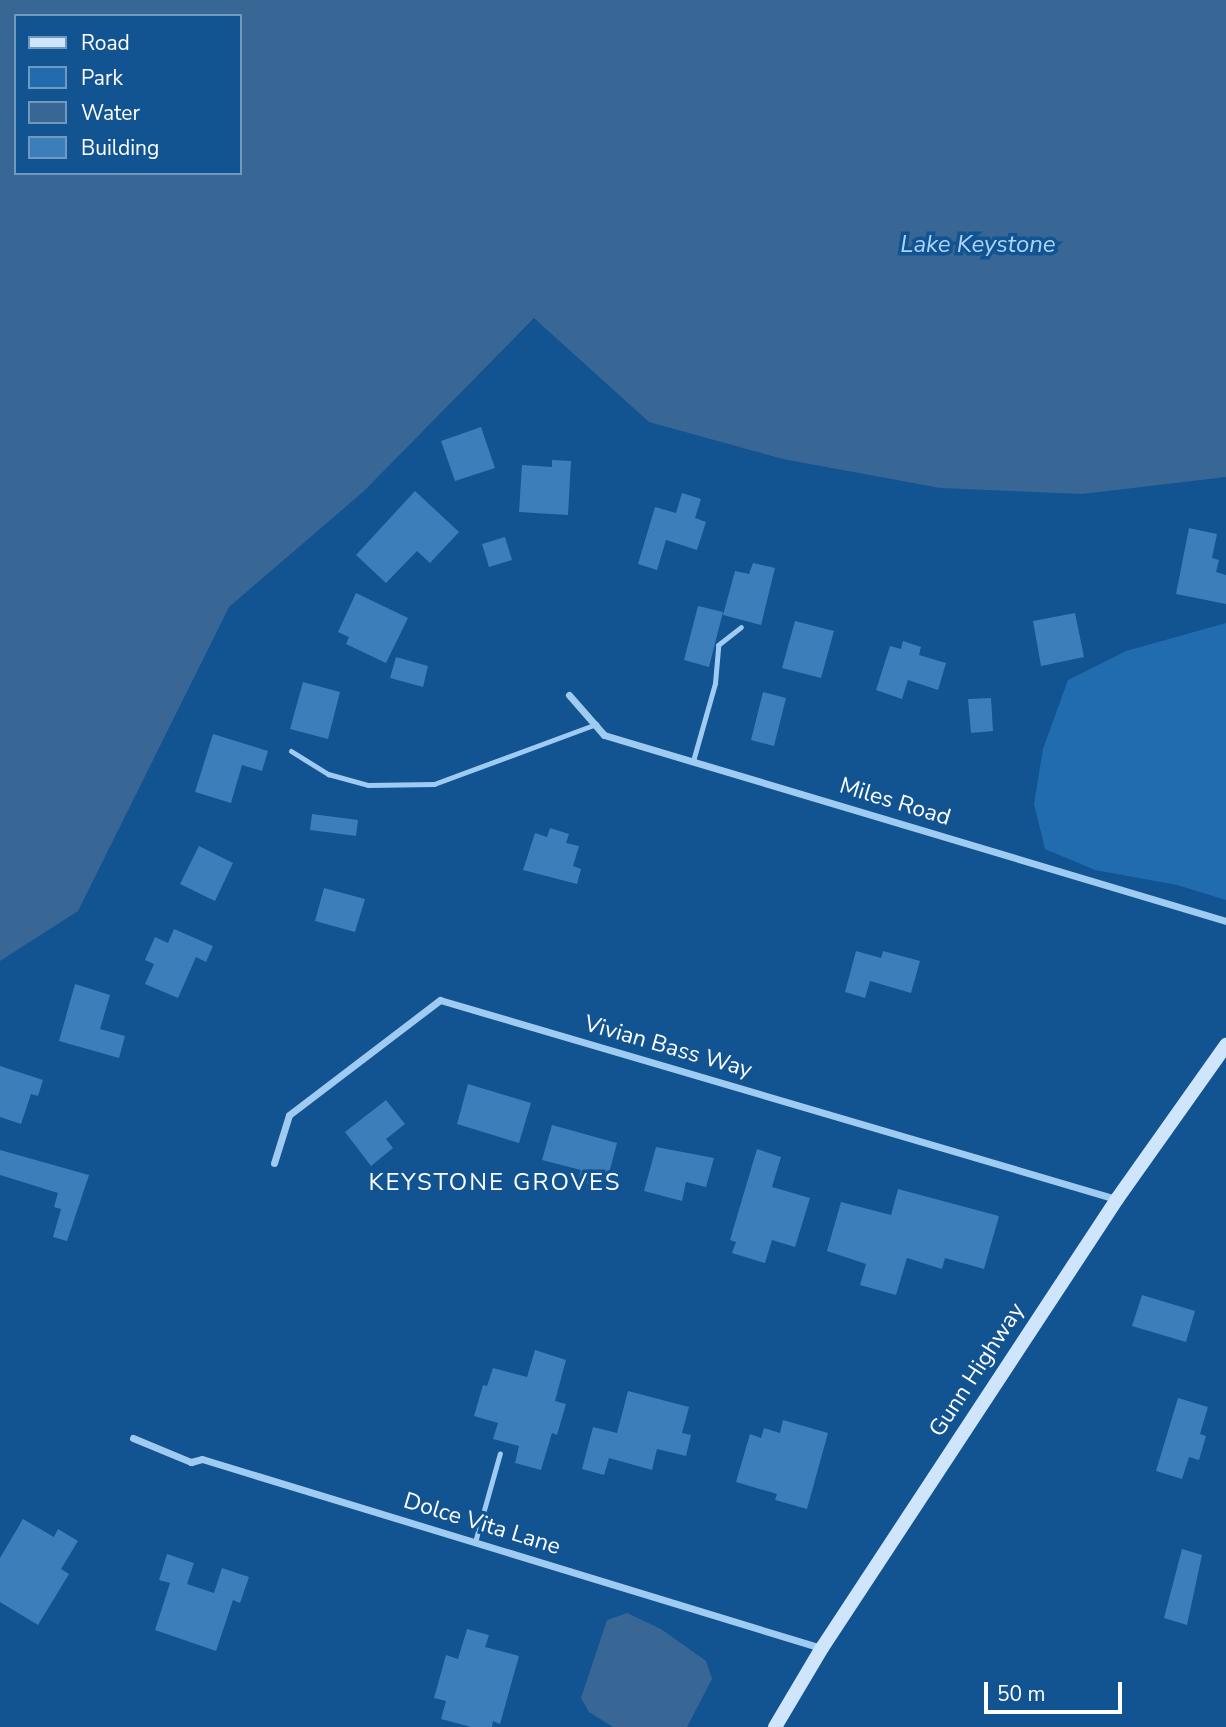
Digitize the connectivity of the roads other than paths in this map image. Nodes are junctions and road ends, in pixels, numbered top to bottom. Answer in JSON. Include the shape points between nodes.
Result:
{"nodes":[{"id":1,"x":741,"y":627,"type":"dead end"},
{"id":2,"x":569,"y":695,"type":"dead end"},
{"id":3,"x":596,"y":724,"type":"junction"},
{"id":4,"x":291,"y":751,"type":"dead end"},
{"id":5,"x":693,"y":761,"type":"junction"},
{"id":6,"x":1226,"y":921,"type":"edge"},
{"id":7,"x":1226,"y":1045,"type":"edge"},
{"id":8,"x":274,"y":1164,"type":"dead end"},
{"id":9,"x":1116,"y":1199,"type":"junction"},
{"id":10,"x":133,"y":1438,"type":"dead end"},
{"id":11,"x":500,"y":1453,"type":"dead end"},
{"id":12,"x":475,"y":1542,"type":"junction"},
{"id":13,"x":822,"y":1648,"type":"junction"},
{"id":14,"x":775,"y":1727,"type":"edge"}],
"edges":[{"from":1,"to":5,"type":"lane","via":[[718,645],[715,683]]},
{"from":2,"to":3,"type":"street","name":"Miles Road"},
{"from":3,"to":4,"type":"lane","via":[[434,783],[368,785],[328,774]]},
{"from":3,"to":5,"type":"street","name":"Miles Road","via":[[604,734]]},
{"from":5,"to":6,"type":"street","name":"Miles Road"},
{"from":7,"to":9,"type":"main road","name":"Gunn Highway"},
{"from":8,"to":9,"type":"street","name":"Vivian Bass Way","via":[[289,1115],[440,1000]]},
{"from":9,"to":13,"type":"main road","name":"Gunn Highway"},
{"from":10,"to":12,"type":"street","name":"Dolce Vita Lane","via":[[191,1462],[202,1459]]},
{"from":11,"to":12,"type":"lane"},
{"from":12,"to":13,"type":"street","name":"Dolce Vita Lane"},
{"from":13,"to":14,"type":"main road","name":"Gunn Highway"}]}
